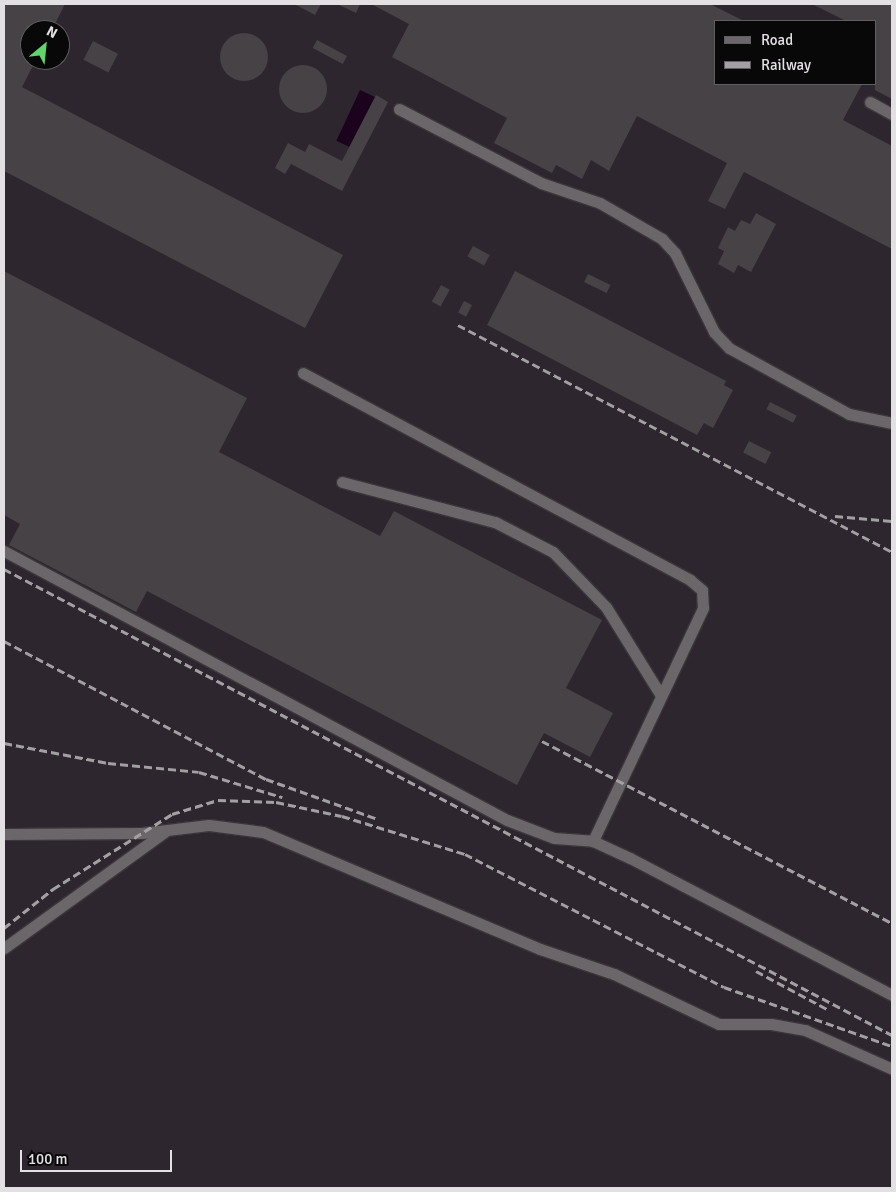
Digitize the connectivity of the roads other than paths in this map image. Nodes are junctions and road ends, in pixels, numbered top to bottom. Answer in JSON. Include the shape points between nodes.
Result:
{"nodes":[{"id":1,"x":870,"y":102,"type":"dead end"},
{"id":2,"x":399,"y":109,"type":"dead end"},
{"id":3,"x":892,"y":114,"type":"edge"},
{"id":4,"x":303,"y":373,"type":"dead end"},
{"id":5,"x":892,"y":423,"type":"edge"},
{"id":6,"x":342,"y":482,"type":"dead end"},
{"id":7,"x":4,"y":551,"type":"edge"},
{"id":8,"x":660,"y":694,"type":"junction"},
{"id":9,"x":166,"y":830,"type":"junction"},
{"id":10,"x":4,"y":834,"type":"edge"},
{"id":11,"x":593,"y":841,"type":"junction"},
{"id":12,"x":4,"y":948,"type":"edge"},
{"id":13,"x":892,"y":995,"type":"edge"},
{"id":14,"x":892,"y":1070,"type":"edge"}],
"edges":[{"from":1,"to":3,"type":"street"},
{"from":2,"to":5,"type":"street","via":[[541,183],[600,203],[662,239],[675,254],[714,332],[729,348],[849,414]]},
{"from":4,"to":8,"type":"street","via":[[697,585],[704,596],[703,608]]},
{"from":6,"to":8,"type":"street","via":[[495,522],[553,552],[606,607]]},
{"from":7,"to":11,"type":"street","via":[[508,820],[554,838]]},
{"from":8,"to":11,"type":"street"},
{"from":9,"to":10,"type":"street"},
{"from":9,"to":12,"type":"street"},
{"from":9,"to":14,"type":"street","via":[[209,825],[263,832],[540,949],[614,974],[719,1024],[771,1024],[805,1030]]},
{"from":11,"to":13,"type":"street"}]}
